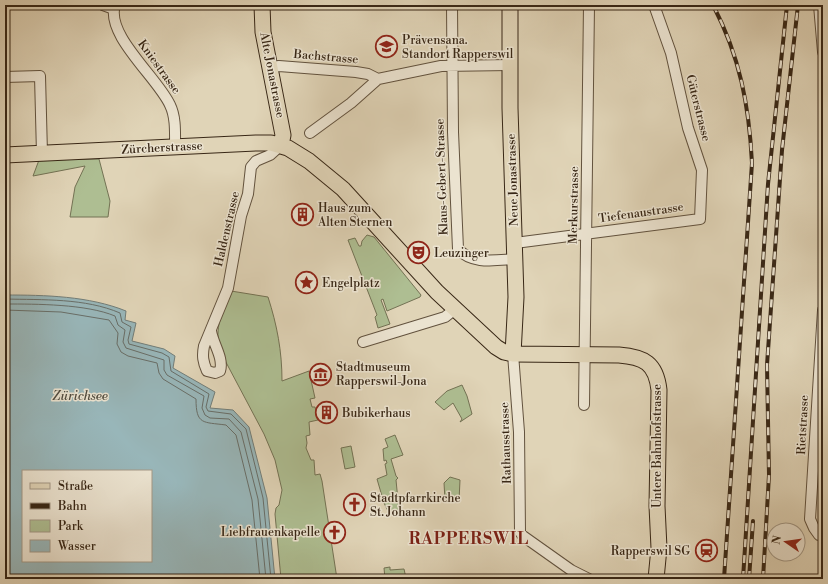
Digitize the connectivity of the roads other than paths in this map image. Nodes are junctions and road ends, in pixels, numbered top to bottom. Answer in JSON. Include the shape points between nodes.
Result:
{"nodes":[{"id":1,"x":103,"y":5,"type":"edge"},
{"id":2,"x":262,"y":5,"type":"edge"},
{"id":3,"x":452,"y":5,"type":"edge"},
{"id":4,"x":510,"y":5,"type":"edge"},
{"id":5,"x":589,"y":5,"type":"edge"},
{"id":6,"x":654,"y":5,"type":"edge"},
{"id":7,"x":819,"y":5,"type":"edge"},
{"id":8,"x":115,"y":7,"type":"edge"},
{"id":9,"x":823,"y":52,"type":"edge"},
{"id":10,"x":511,"y":65,"type":"junction"},
{"id":11,"x":270,"y":67,"type":"junction"},
{"id":12,"x":453,"y":67,"type":"junction"},
{"id":13,"x":5,"y":76,"type":"edge"},
{"id":14,"x":378,"y":79,"type":"junction"},
{"id":15,"x":310,"y":133,"type":"dead end"},
{"id":16,"x":281,"y":145,"type":"junction"},
{"id":17,"x":175,"y":147,"type":"junction"},
{"id":18,"x":42,"y":154,"type":"junction"},
{"id":19,"x":5,"y":155,"type":"edge"},
{"id":20,"x":700,"y":219,"type":"joint"},
{"id":21,"x":586,"y":234,"type":"junction"},
{"id":22,"x":515,"y":243,"type":"junction"},
{"id":23,"x":515,"y":260,"type":"junction"},
{"id":24,"x":455,"y":309,"type":"junction"},
{"id":25,"x":823,"y":310,"type":"edge"},
{"id":26,"x":211,"y":331,"type":"dead end"},
{"id":27,"x":363,"y":342,"type":"dead end"},
{"id":28,"x":513,"y":354,"type":"junction"},
{"id":29,"x":585,"y":354,"type":"junction"},
{"id":30,"x":584,"y":405,"type":"dead end"},
{"id":31,"x":823,"y":535,"type":"edge"},
{"id":32,"x":659,"y":548,"type":"junction"},
{"id":33,"x":589,"y":579,"type":"edge"},
{"id":34,"x":656,"y":579,"type":"edge"},
{"id":35,"x":667,"y":579,"type":"edge"}],
"edges":[{"from":1,"to":8,"type":"street"},
{"from":2,"to":11,"type":"main road","name":"Alte Jonastrasse","via":[[263,32]]},
{"from":3,"to":12,"type":"street"},
{"from":4,"to":10,"type":"main road","name":"Neue Jonastrasse"},
{"from":5,"to":21,"type":"street","name":"Merkurstrasse"},
{"from":6,"to":20,"type":"street","name":"Güterstrasse","via":[[671,53],[688,128],[702,170]]},
{"from":7,"to":9,"type":"street"},
{"from":8,"to":17,"type":"street","name":"Kniestrasse","via":[[117,29],[171,107]]},
{"from":10,"to":12,"type":"street"},
{"from":10,"to":22,"type":"main road","name":"Neue Jonastrasse"},
{"from":11,"to":14,"type":"street","name":"Bachstrasse","via":[[356,72]]},
{"from":11,"to":16,"type":"main road","name":"Alte Jonastrasse","via":[[283,135]]},
{"from":12,"to":14,"type":"street","via":[[441,66]]},
{"from":12,"to":23,"type":"street","name":"Klaus-Gebert-Strasse","via":[[458,249],[473,259]]},
{"from":13,"to":18,"type":"street","via":[[40,76]]},
{"from":14,"to":15,"type":"street","via":[[351,103]]},
{"from":16,"to":17,"type":"main road","name":"Zürcherstrasse","via":[[256,143]]},
{"from":16,"to":24,"type":"main road","via":[[309,162],[343,189]]},
{"from":16,"to":26,"type":"street","name":"Haldenstrasse","via":[[251,167],[248,194],[241,216],[228,288]]},
{"from":17,"to":18,"type":"main road","name":"Zürcherstrasse"},
{"from":18,"to":19,"type":"main road","name":"Zürcherstrasse"},
{"from":20,"to":21,"type":"street","name":"Tiefenaustrasse"},
{"from":21,"to":22,"type":"street","name":"Tiefenaustrasse"},
{"from":21,"to":29,"type":"street","name":"Merkurstrasse"},
{"from":22,"to":23,"type":"main road","name":"Neue Jonastrasse"},
{"from":23,"to":28,"type":"main road","name":"Neue Jonastrasse"},
{"from":24,"to":27,"type":"street","via":[[445,318]]},
{"from":24,"to":28,"type":"main road","via":[[496,347]]},
{"from":25,"to":31,"type":"street","name":"Rietstrasse","via":[[810,519],[819,535]]},
{"from":28,"to":29,"type":"main road","name":"Untere Bahnhofstrasse"},
{"from":28,"to":33,"type":"street","name":"Rathausstrasse","via":[[519,432],[520,532],[572,570]]},
{"from":29,"to":30,"type":"street","name":"Merkurstrasse"},
{"from":29,"to":32,"type":"main road","name":"Untere Bahnhofstrasse","via":[[633,356],[648,364],[656,376],[659,390]]},
{"from":32,"to":34,"type":"main road","name":"Untere Bahnhofstrasse"},
{"from":32,"to":35,"type":"main road","name":"Untere Bahnhofstrasse"}]}
